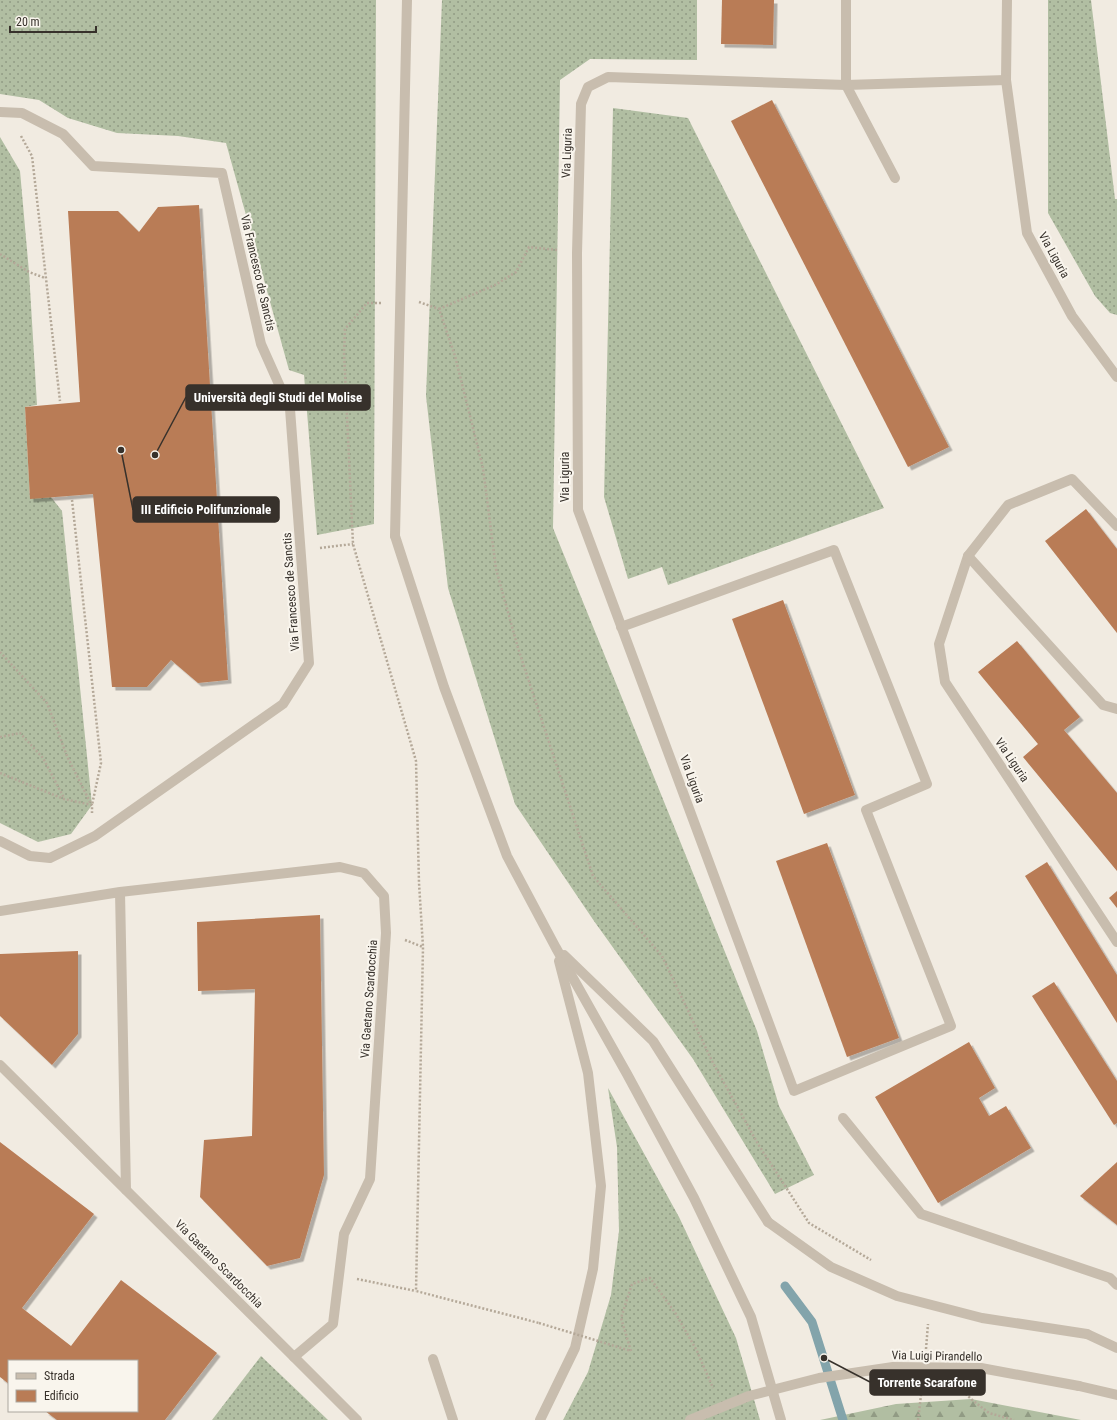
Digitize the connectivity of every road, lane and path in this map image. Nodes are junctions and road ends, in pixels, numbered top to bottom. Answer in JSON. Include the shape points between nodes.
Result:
{"nodes":[{"id":1,"x":406,"y":0,"type":"edge"},
{"id":2,"x":846,"y":0,"type":"edge"},
{"id":3,"x":1007,"y":0,"type":"edge"},
{"id":4,"x":1006,"y":80,"type":"junction"},
{"id":5,"x":846,"y":85,"type":"junction"},
{"id":6,"x":0,"y":112,"type":"edge"},
{"id":7,"x":15,"y":134,"type":"dead end"},
{"id":8,"x":895,"y":178,"type":"dead end"},
{"id":9,"x":577,"y":253,"type":"junction"},
{"id":10,"x":0,"y":254,"type":"edge"},
{"id":11,"x":45,"y":278,"type":"junction"},
{"id":12,"x":439,"y":310,"type":"dead end"},
{"id":13,"x":1117,"y":377,"type":"edge"},
{"id":14,"x":60,"y":401,"type":"dead end"},
{"id":15,"x":72,"y":500,"type":"dead end"},
{"id":16,"x":1117,"y":526,"type":"edge"},
{"id":17,"x":353,"y":544,"type":"dead end"},
{"id":18,"x":301,"y":550,"type":"junction"},
{"id":19,"x":968,"y":556,"type":"junction"},
{"id":20,"x":621,"y":627,"type":"junction"},
{"id":21,"x":0,"y":652,"type":"edge"},
{"id":22,"x":1117,"y":709,"type":"edge"},
{"id":23,"x":0,"y":737,"type":"edge"},
{"id":24,"x":0,"y":773,"type":"edge"},
{"id":25,"x":64,"y":799,"type":"junction"},
{"id":26,"x":92,"y":805,"type":"junction"},
{"id":27,"x":95,"y":836,"type":"junction"},
{"id":28,"x":0,"y":841,"type":"edge"},
{"id":29,"x":120,"y":892,"type":"junction"},
{"id":30,"x":0,"y":911,"type":"edge"},
{"id":31,"x":1117,"y":942,"type":"edge"},
{"id":32,"x":556,"y":948,"type":"junction"},
{"id":33,"x":0,"y":1065,"type":"edge"},
{"id":34,"x":843,"y":1118,"type":"dead end"},
{"id":35,"x":126,"y":1190,"type":"junction"},
{"id":36,"x":338,"y":1276,"type":"junction"},
{"id":37,"x":1117,"y":1285,"type":"edge"},
{"id":38,"x":416,"y":1291,"type":"dead end"},
{"id":39,"x":539,"y":1323,"type":"dead end"},
{"id":40,"x":1117,"y":1348,"type":"edge"},
{"id":41,"x":294,"y":1357,"type":"junction"},
{"id":42,"x":433,"y":1358,"type":"dead end"},
{"id":43,"x":715,"y":1392,"type":"dead end"},
{"id":44,"x":1117,"y":1395,"type":"edge"},
{"id":45,"x":358,"y":1420,"type":"edge"},
{"id":46,"x":453,"y":1420,"type":"edge"},
{"id":47,"x":540,"y":1420,"type":"edge"},
{"id":48,"x":690,"y":1420,"type":"edge"},
{"id":49,"x":781,"y":1420,"type":"edge"}],
"edges":[{"from":1,"to":32,"type":"street","bridge":true,"via":[[395,536],[444,687],[507,856]]},
{"from":2,"to":5,"type":"street"},
{"from":3,"to":4,"type":"street","name":"Via Liguria"},
{"from":4,"to":5,"type":"street","name":"Via Liguria"},
{"from":4,"to":13,"type":"street","name":"Via Liguria","via":[[1027,233],[1072,316]]},
{"from":5,"to":8,"type":"street"},
{"from":5,"to":9,"type":"street","name":"Via Liguria","via":[[608,77],[588,87],[581,104]]},
{"from":6,"to":18,"type":"street","name":"Via Francesco de Sanctis","via":[[22,113],[63,134],[93,166],[222,173],[260,344],[290,409]]},
{"from":7,"to":11,"type":"path","via":[[21,135],[32,156]]},
{"from":9,"to":12,"type":"path","via":[[529,247],[516,272],[495,286]]},
{"from":9,"to":20,"type":"street","name":"Via Liguria","via":[[578,510]]},
{"from":10,"to":11,"type":"path","via":[[29,272]]},
{"from":11,"to":14,"type":"path"},
{"from":15,"to":26,"type":"path","via":[[101,763]]},
{"from":16,"to":19,"type":"street","name":"Via Liguria","via":[[1072,479],[1008,505]]},
{"from":17,"to":18,"type":"path"},
{"from":18,"to":27,"type":"street","name":"Via Francesco de Sanctis","via":[[309,663],[282,704]]},
{"from":19,"to":22,"type":"street","via":[[1103,705]]},
{"from":19,"to":31,"type":"street","name":"Via Liguria","via":[[940,644],[944,682]]},
{"from":20,"to":20,"type":"street","name":"Via Liguria","via":[[794,1091],[951,1026],[866,810],[927,784],[834,550]]},
{"from":21,"to":26,"type":"path","via":[[47,703],[67,756]]},
{"from":23,"to":25,"type":"path","via":[[20,733],[43,758]]},
{"from":24,"to":25,"type":"path"},
{"from":25,"to":26,"type":"path"},
{"from":26,"to":27,"type":"path"},
{"from":27,"to":28,"type":"street","name":"Via Francesco de Sanctis","via":[[50,858],[30,856]]},
{"from":29,"to":30,"type":"street","name":"Via Gaetano Scardocchia"},
{"from":29,"to":35,"type":"street"},
{"from":29,"to":36,"type":"street","name":"Via Gaetano Scardocchia","via":[[340,867],[364,873],[384,896],[386,934],[370,1179],[344,1234]]},
{"from":32,"to":40,"type":"street","bridge":true,"via":[[653,1041],[768,1222],[831,1267],[897,1296],[982,1318],[1087,1334]]},
{"from":32,"to":47,"type":"street","via":[[588,1073],[601,1186],[593,1270],[575,1348]]},
{"from":32,"to":49,"type":"street","via":[[701,1212],[751,1317]]},
{"from":33,"to":35,"type":"street","name":"Via Gaetano Scardocchia"},
{"from":34,"to":37,"type":"street","via":[[921,1214],[1110,1278]]},
{"from":35,"to":41,"type":"street","name":"Via Gaetano Scardocchia"},
{"from":36,"to":38,"type":"path"},
{"from":36,"to":41,"type":"street","name":"Via Gaetano Scardocchia","via":[[333,1324]]},
{"from":39,"to":43,"type":"path","bridge":true,"via":[[631,1351],[621,1318],[632,1284],[650,1278],[676,1314],[697,1351]]},
{"from":41,"to":45,"type":"street","name":"Via Gaetano Scardocchia"},
{"from":42,"to":46,"type":"street"},
{"from":44,"to":48,"type":"street","name":"Via Luigi Pirandello","bridge":true,"via":[[981,1368],[893,1367],[819,1378],[749,1396]]}]}
